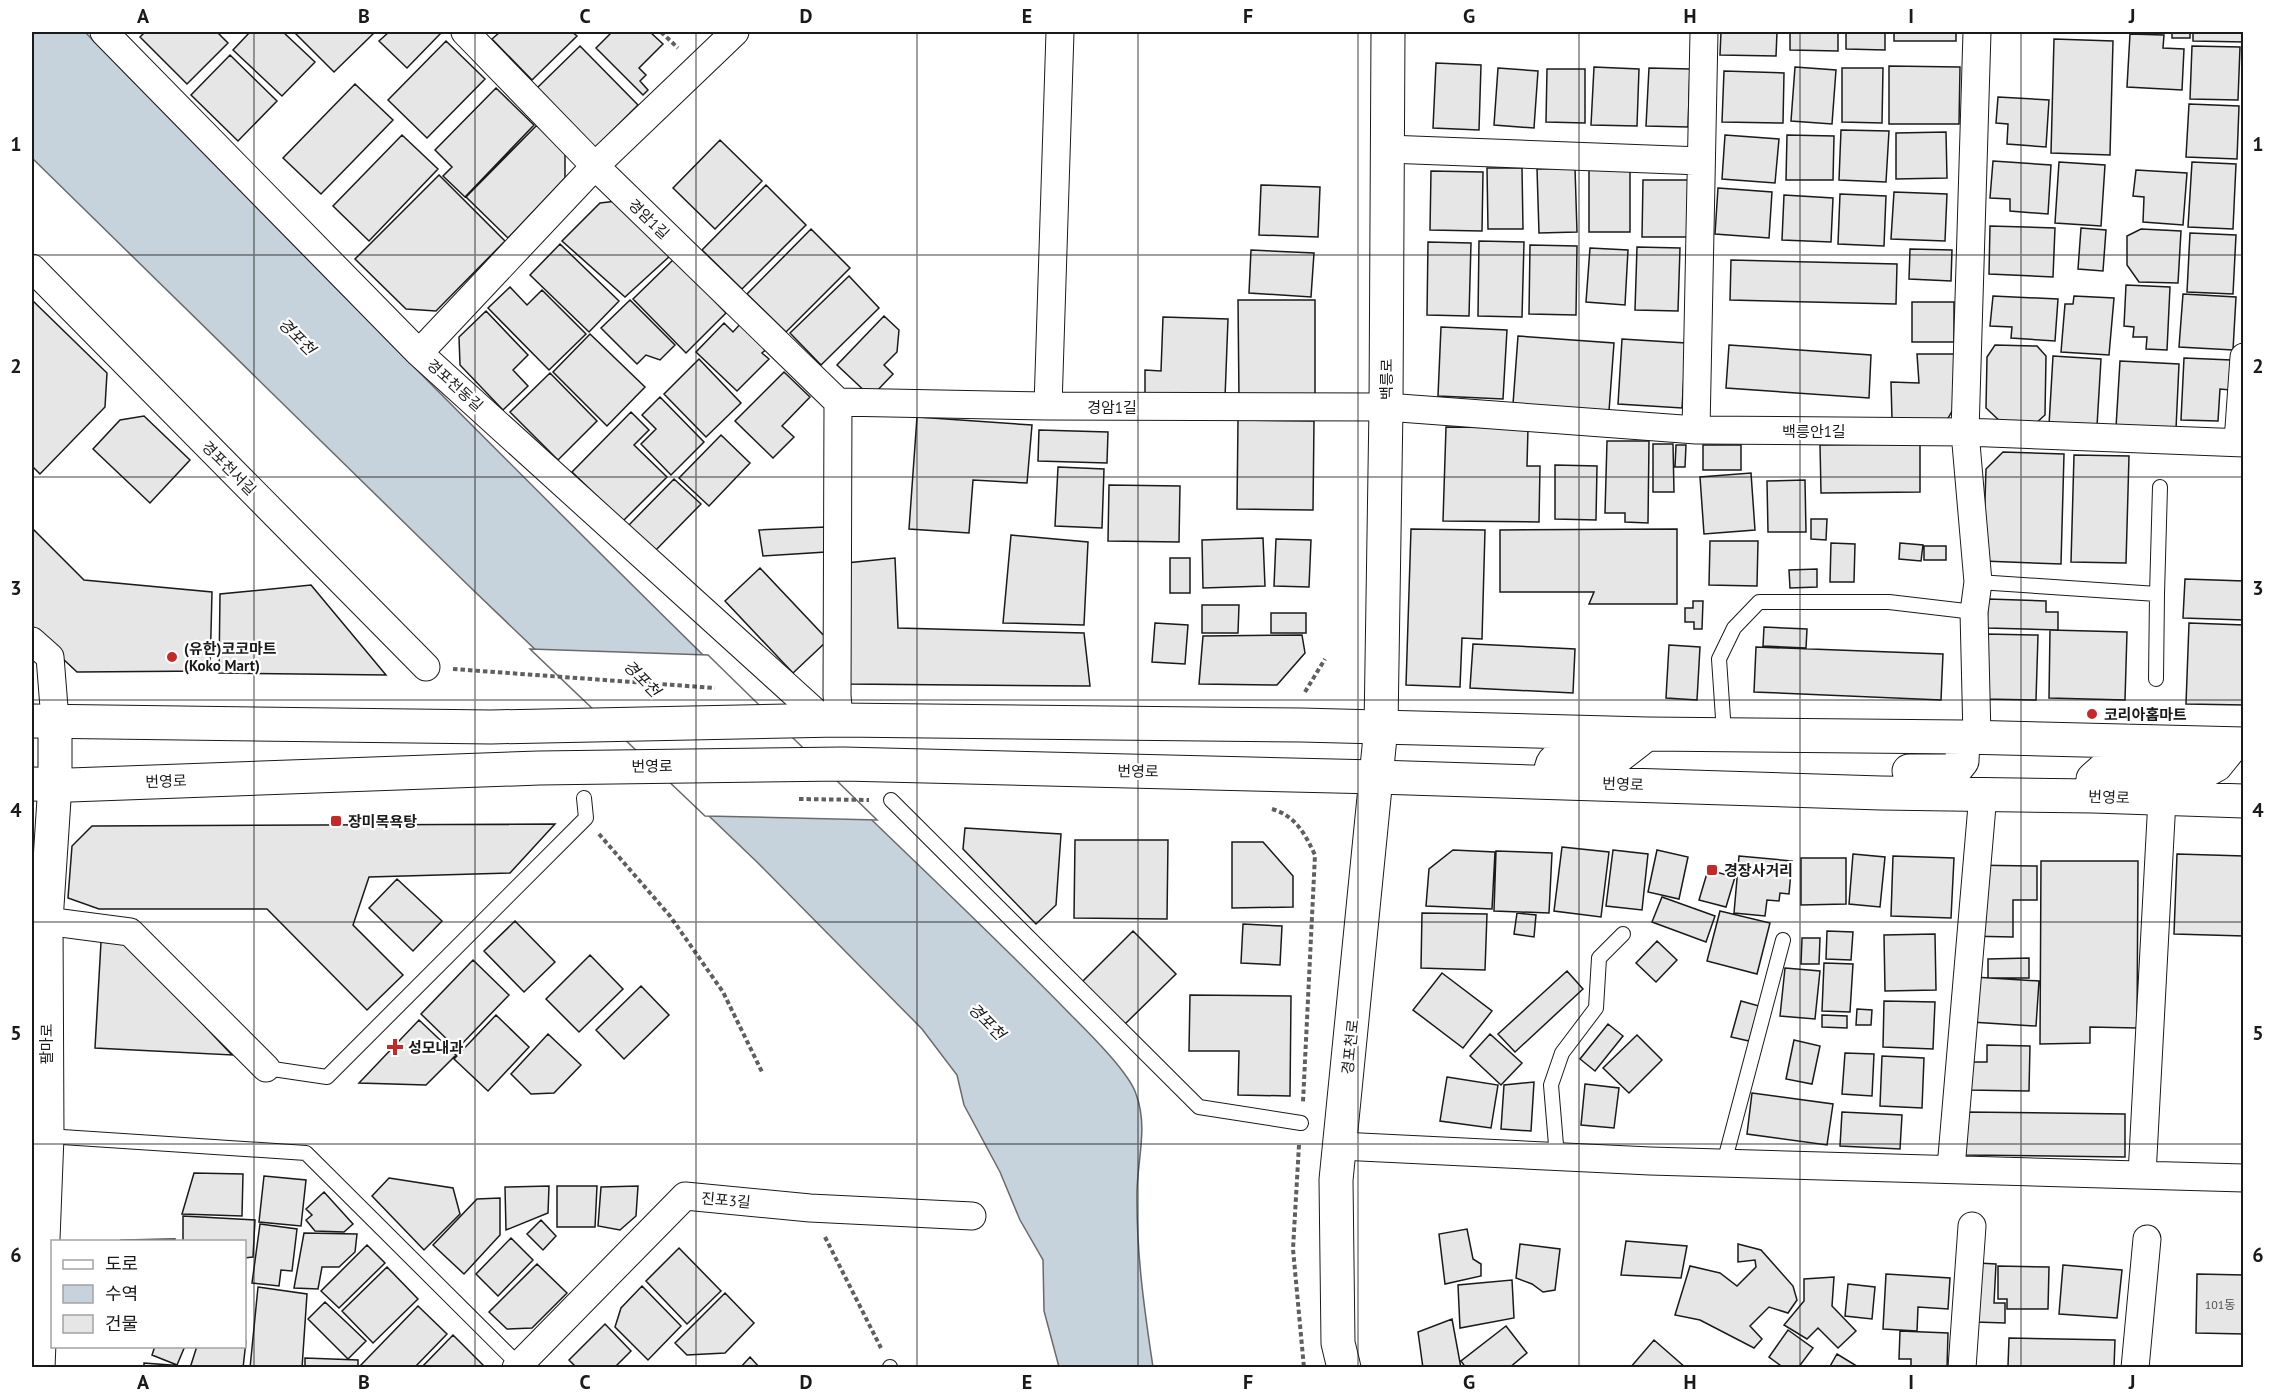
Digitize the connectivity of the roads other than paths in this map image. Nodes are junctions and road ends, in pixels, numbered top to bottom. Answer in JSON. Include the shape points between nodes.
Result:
{"nodes":[{"id":1,"x":104,"y":32,"type":"edge"},
{"id":2,"x":465,"y":32,"type":"edge"},
{"id":3,"x":735,"y":32,"type":"edge"},
{"id":4,"x":1060,"y":32,"type":"edge"},
{"id":5,"x":1388,"y":32,"type":"edge"},
{"id":6,"x":1704,"y":32,"type":"edge"},
{"id":7,"x":1977,"y":32,"type":"edge"},
{"id":8,"x":1387,"y":149,"type":"junction"},
{"id":9,"x":1701,"y":161,"type":"junction"},
{"id":10,"x":595,"y":166,"type":"junction"},
{"id":11,"x":32,"y":268,"type":"edge"},
{"id":12,"x":420,"y":353,"type":"junction"},
{"id":13,"x":2244,"y":357,"type":"edge"},
{"id":14,"x":838,"y":402,"type":"junction"},
{"id":15,"x":1048,"y":406,"type":"junction"},
{"id":16,"x":1386,"y":407,"type":"junction"},
{"id":17,"x":1696,"y":430,"type":"junction"},
{"id":18,"x":1965,"y":432,"type":"junction"},
{"id":19,"x":2241,"y":442,"type":"edge"},
{"id":20,"x":2160,"y":487,"type":"dead end"},
{"id":21,"x":1977,"y":582,"type":"junction"},
{"id":22,"x":2157,"y":594,"type":"junction"},
{"id":23,"x":1974,"y":612,"type":"junction"},
{"id":24,"x":32,"y":641,"type":"edge"},
{"id":25,"x":426,"y":667,"type":"road end"},
{"id":26,"x":2156,"y":679,"type":"dead end"},
{"id":27,"x":820,"y":720,"type":"junction"},
{"id":28,"x":43,"y":721,"type":"edge"},
{"id":29,"x":1381,"y":727,"type":"junction"},
{"id":30,"x":1724,"y":733,"type":"junction"},
{"id":31,"x":1647,"y":734,"type":"junction"},
{"id":32,"x":1970,"y":737,"type":"junction"},
{"id":33,"x":2238,"y":744,"type":"edge"},
{"id":34,"x":1377,"y":777,"type":"junction"},
{"id":35,"x":1552,"y":782,"type":"junction"},
{"id":36,"x":43,"y":784,"type":"edge"},
{"id":37,"x":1881,"y":794,"type":"junction"},
{"id":38,"x":1983,"y":794,"type":"junction"},
{"id":39,"x":2093,"y":796,"type":"junction"},
{"id":40,"x":584,"y":798,"type":"dead end"},
{"id":41,"x":2162,"y":799,"type":"junction"},
{"id":42,"x":891,"y":800,"type":"dead end"},
{"id":43,"x":2244,"y":801,"type":"edge"},
{"id":44,"x":46,"y":921,"type":"junction"},
{"id":45,"x":1623,"y":934,"type":"dead end"},
{"id":46,"x":1783,"y":940,"type":"dead end"},
{"id":47,"x":266,"y":1068,"type":"joint"},
{"id":48,"x":1301,"y":1123,"type":"road end"},
{"id":49,"x":47,"y":1136,"type":"junction"},
{"id":50,"x":1340,"y":1146,"type":"junction"},
{"id":51,"x":1557,"y":1157,"type":"junction"},
{"id":52,"x":1724,"y":1163,"type":"junction"},
{"id":53,"x":1951,"y":1168,"type":"junction"},
{"id":54,"x":2142,"y":1175,"type":"junction"},
{"id":55,"x":2244,"y":1178,"type":"edge"},
{"id":56,"x":972,"y":1216,"type":"dead end"},
{"id":57,"x":1972,"y":1226,"type":"dead end"},
{"id":58,"x":2147,"y":1239,"type":"dead end"},
{"id":59,"x":519,"y":1366,"type":"edge"},
{"id":60,"x":38,"y":1368,"type":"edge"},
{"id":61,"x":1344,"y":1368,"type":"edge"},
{"id":62,"x":1962,"y":1368,"type":"edge"},
{"id":63,"x":2135,"y":1368,"type":"edge"}],
"edges":[{"from":1,"to":12,"type":"street","name":"경포천동길"},
{"from":2,"to":10,"type":"street","name":"경암1길"},
{"from":3,"to":10,"type":"street"},
{"from":4,"to":15,"type":"street"},
{"from":5,"to":8,"type":"main road","name":"백릉로"},
{"from":6,"to":9,"type":"street"},
{"from":7,"to":18,"type":"street"},
{"from":8,"to":9,"type":"street"},
{"from":8,"to":16,"type":"main road","name":"백릉로"},
{"from":9,"to":17,"type":"street"},
{"from":10,"to":12,"type":"street"},
{"from":10,"to":14,"type":"street","name":"경암1길"},
{"from":11,"to":25,"type":"street","name":"경포천서길"},
{"from":12,"to":27,"type":"street","name":"경포천동길"},
{"from":13,"to":19,"type":"street"},
{"from":14,"to":15,"type":"street","name":"경암1길"},
{"from":14,"to":27,"type":"street","via":[[837,696]]},
{"from":15,"to":16,"type":"street","name":"경암1길"},
{"from":16,"to":17,"type":"street","name":"백릉안1길"},
{"from":16,"to":29,"type":"main road","name":"백릉로"},
{"from":17,"to":18,"type":"street","name":"백릉안1길"},
{"from":18,"to":19,"type":"street","name":"백릉안1길"},
{"from":18,"to":21,"type":"street"},
{"from":20,"to":22,"type":"lane"},
{"from":21,"to":22,"type":"lane"},
{"from":21,"to":23,"type":"street"},
{"from":22,"to":26,"type":"lane"},
{"from":23,"to":30,"type":"lane","via":[[1889,602],[1759,602],[1734,628],[1719,659]]},
{"from":23,"to":32,"type":"street"},
{"from":24,"to":28,"type":"street","via":[[50,657]]},
{"from":27,"to":28,"type":"main road","via":[[491,727]]},
{"from":27,"to":29,"type":"main road"},
{"from":28,"to":36,"type":"main road","name":"팔마로"},
{"from":29,"to":31,"type":"main road"},
{"from":29,"to":34,"type":"main road","name":"경포천로"},
{"from":30,"to":31,"type":"main road"},
{"from":30,"to":32,"type":"main road"},
{"from":31,"to":35,"type":"main road","via":[[1616,758],[1555,760],[1551,767]]},
{"from":32,"to":33,"type":"main road"},
{"from":32,"to":37,"type":"main road","via":[[1954,771],[1902,771]]},
{"from":33,"to":39,"type":"main road","via":[[2205,771],[2102,771],[2093,779]]},
{"from":34,"to":35,"type":"main road","name":"번영로"},
{"from":34,"to":36,"type":"main road","name":"번영로","via":[[843,764],[539,768]]},
{"from":34,"to":50,"type":"main road","name":"경포천로"},
{"from":35,"to":37,"type":"main road","name":"번영로"},
{"from":36,"to":44,"type":"main road","name":"팔마로"},
{"from":37,"to":38,"type":"main road","name":"번영로"},
{"from":38,"to":39,"type":"main road","name":"번영로"},
{"from":38,"to":53,"type":"street"},
{"from":39,"to":41,"type":"main road","name":"번영로"},
{"from":40,"to":47,"type":"lane","via":[[586,819],[327,1077]]},
{"from":41,"to":43,"type":"main road","name":"번영로"},
{"from":41,"to":54,"type":"street"},
{"from":42,"to":48,"type":"lane","via":[[1199,1107]]},
{"from":44,"to":47,"type":"street","via":[[130,932]]},
{"from":44,"to":49,"type":"main road","name":"팔마로"},
{"from":45,"to":51,"type":"lane","via":[[1599,958],[1596,1008],[1562,1053],[1551,1085]]},
{"from":46,"to":52,"type":"lane"},
{"from":49,"to":59,"type":"lane","via":[[306,1153]]},
{"from":49,"to":60,"type":"main road","name":"팔마로"},
{"from":50,"to":51,"type":"street"},
{"from":50,"to":61,"type":"main road","name":"경포천로","via":[[1336,1180],[1338,1343]]},
{"from":51,"to":52,"type":"street"},
{"from":52,"to":53,"type":"street"},
{"from":53,"to":54,"type":"street"},
{"from":54,"to":55,"type":"street"},
{"from":56,"to":59,"type":"street","name":"진포3길","via":[[810,1208],[685,1196]]},
{"from":57,"to":62,"type":"street"},
{"from":58,"to":63,"type":"street"}]}
